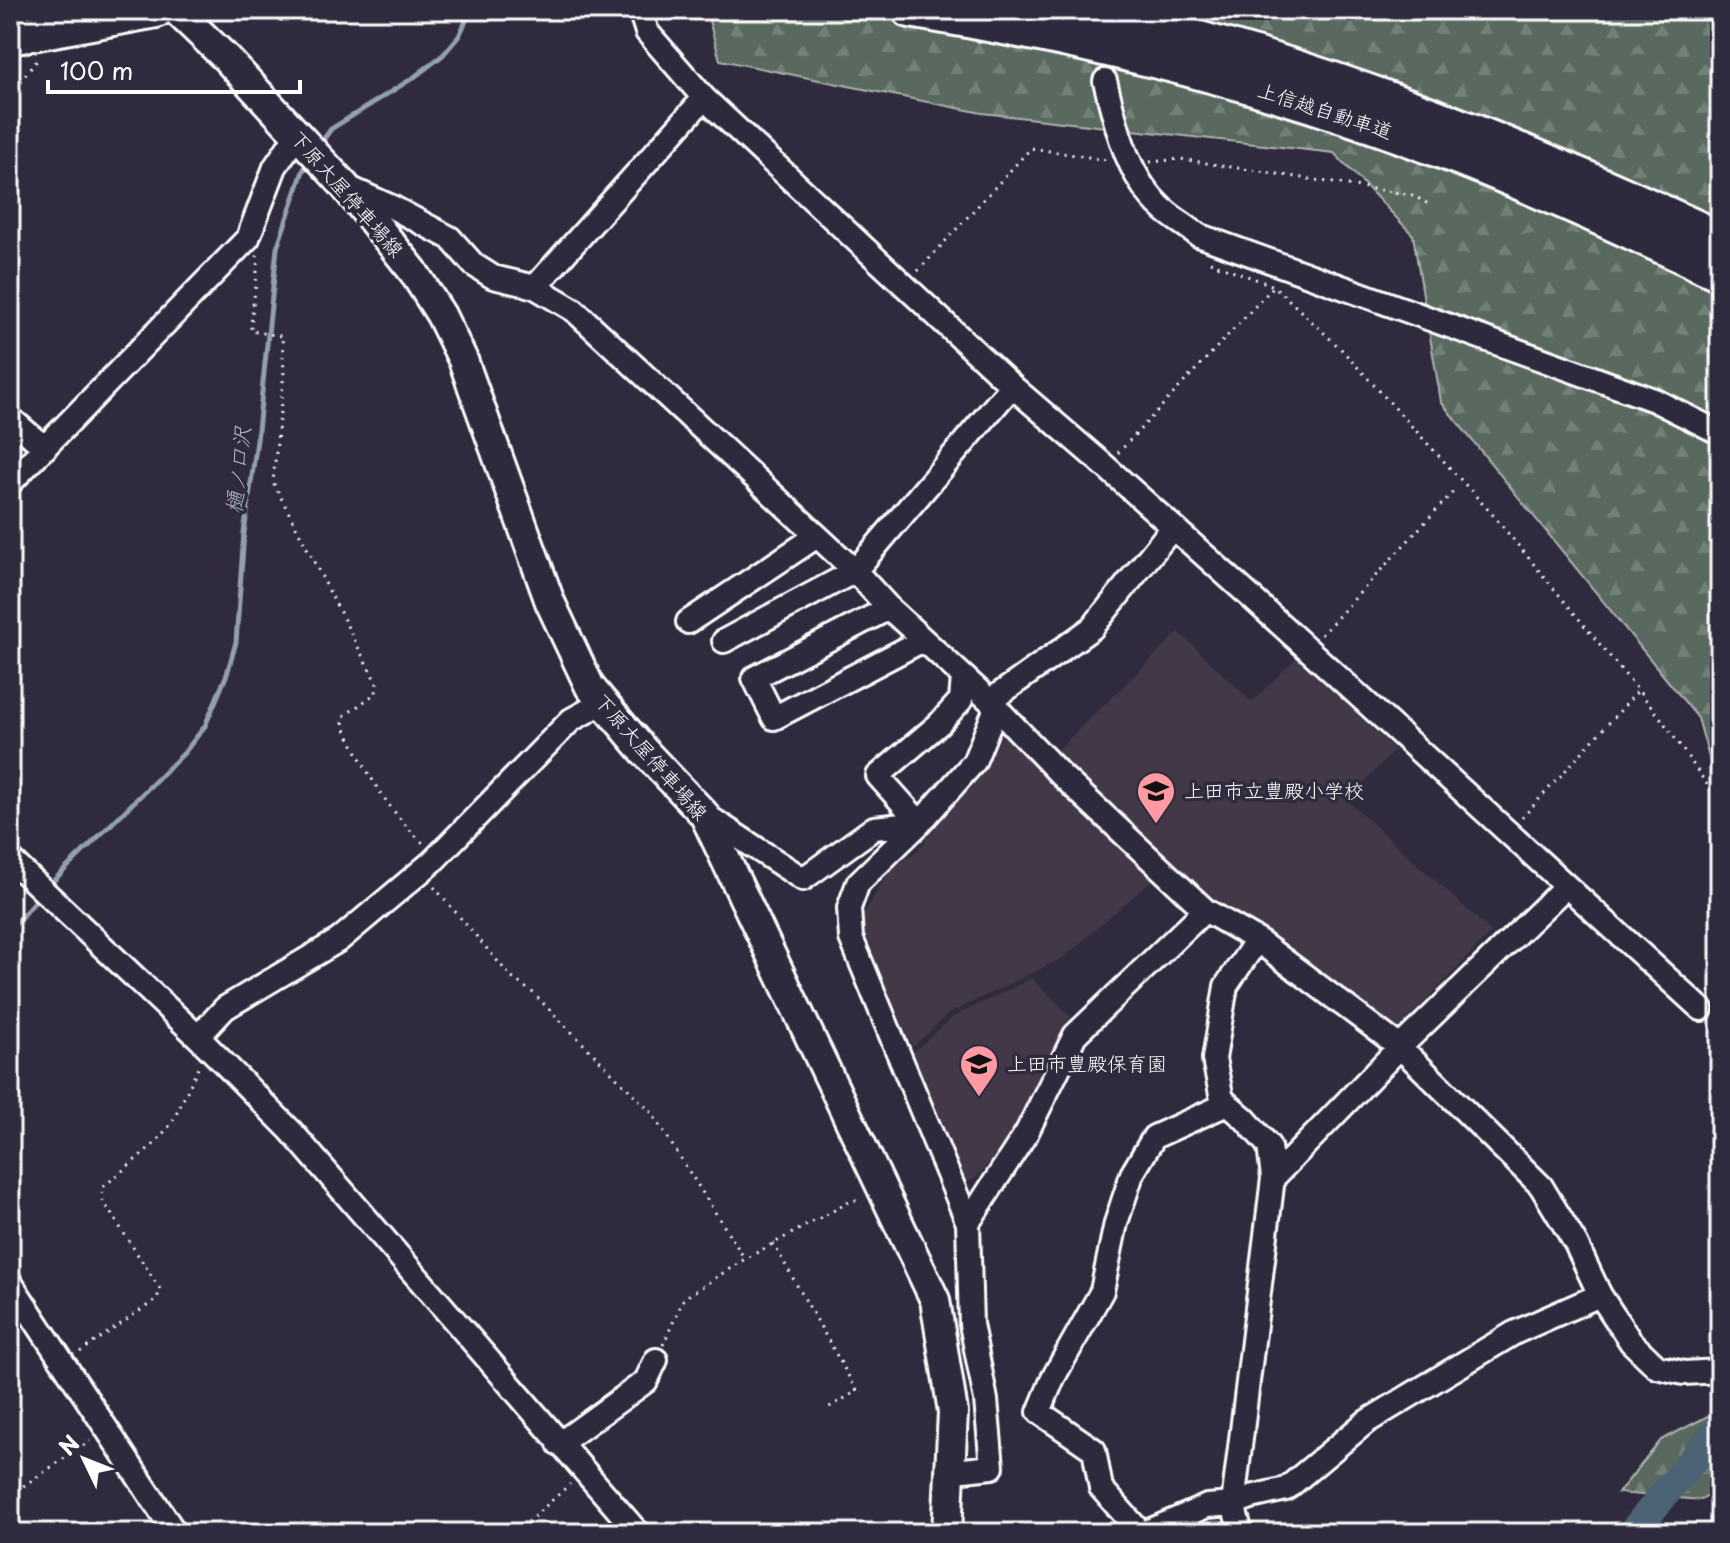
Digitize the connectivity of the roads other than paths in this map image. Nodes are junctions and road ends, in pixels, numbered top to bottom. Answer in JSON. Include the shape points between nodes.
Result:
{"nodes":[{"id":1,"x":156,"y":10,"type":"edge"},
{"id":2,"x":176,"y":10,"type":"edge"},
{"id":3,"x":640,"y":10,"type":"edge"},
{"id":4,"x":910,"y":10,"type":"edge"},
{"id":5,"x":1076,"y":10,"type":"edge"},
{"id":6,"x":10,"y":37,"type":"edge"},
{"id":7,"x":1105,"y":81,"type":"dead end"},
{"id":8,"x":704,"y":98,"type":"junction"},
{"id":9,"x":308,"y":148,"type":"junction"},
{"id":10,"x":344,"y":185,"type":"junction"},
{"id":11,"x":1720,"y":239,"type":"edge"},
{"id":12,"x":1720,"y":273,"type":"edge"},
{"id":13,"x":535,"y":287,"type":"junction"},
{"id":14,"x":1012,"y":386,"type":"junction"},
{"id":15,"x":10,"y":418,"type":"edge"},
{"id":16,"x":1720,"y":433,"type":"edge"},
{"id":17,"x":45,"y":448,"type":"junction"},
{"id":18,"x":10,"y":483,"type":"edge"},
{"id":19,"x":1173,"y":527,"type":"junction"},
{"id":20,"x":817,"y":536,"type":"junction"},
{"id":21,"x":855,"y":571,"type":"junction"},
{"id":22,"x":889,"y":608,"type":"junction"},
{"id":23,"x":688,"y":622,"type":"dead end"},
{"id":24,"x":923,"y":640,"type":"junction"},
{"id":25,"x":724,"y":641,"type":"dead end"},
{"id":26,"x":963,"y":677,"type":"junction"},
{"id":27,"x":602,"y":703,"type":"junction"},
{"id":28,"x":993,"y":705,"type":"junction"},
{"id":29,"x":704,"y":814,"type":"junction"},
{"id":30,"x":920,"y":823,"type":"junction"},
{"id":31,"x":10,"y":859,"type":"edge"},
{"id":32,"x":1566,"y":886,"type":"junction"},
{"id":33,"x":1205,"y":910,"type":"junction"},
{"id":34,"x":1257,"y":940,"type":"junction"},
{"id":35,"x":1701,"y":1009,"type":"dead end"},
{"id":36,"x":203,"y":1043,"type":"junction"},
{"id":37,"x":1400,"y":1047,"type":"junction"},
{"id":38,"x":1227,"y":1104,"type":"junction"},
{"id":39,"x":1273,"y":1178,"type":"junction"},
{"id":40,"x":968,"y":1223,"type":"junction"},
{"id":41,"x":10,"y":1282,"type":"edge"},
{"id":42,"x":1600,"y":1295,"type":"junction"},
{"id":43,"x":656,"y":1360,"type":"road end"},
{"id":44,"x":1720,"y":1371,"type":"edge"},
{"id":45,"x":559,"y":1444,"type":"junction"},
{"id":46,"x":951,"y":1467,"type":"junction"},
{"id":47,"x":1233,"y":1504,"type":"junction"},
{"id":48,"x":175,"y":1533,"type":"edge"},
{"id":49,"x":638,"y":1533,"type":"edge"},
{"id":50,"x":947,"y":1533,"type":"edge"},
{"id":51,"x":1142,"y":1533,"type":"edge"},
{"id":52,"x":1241,"y":1533,"type":"edge"}],
"edges":[{"from":1,"to":6,"type":"highway"},
{"from":2,"to":9,"type":"main road","name":"下原大屋停車場線"},
{"from":3,"to":8,"type":"street","via":[[647,32]]},
{"from":4,"to":12,"type":"highway","name":"上信越自動車道","via":[[1159,60],[1352,118],[1529,186]]},
{"from":5,"to":11,"type":"highway","name":"上信越自動車道","via":[[1179,34],[1360,89],[1541,159]]},
{"from":7,"to":16,"type":"street","via":[[1135,174],[1161,208],[1198,235],[1654,400]]},
{"from":8,"to":13,"type":"street"},
{"from":8,"to":14,"type":"street"},
{"from":9,"to":10,"type":"main road","name":"下原大屋停車場線"},
{"from":9,"to":17,"type":"street","via":[[275,167],[248,238]]},
{"from":10,"to":13,"type":"street","via":[[450,238],[493,277]]},
{"from":10,"to":27,"type":"main road","name":"下原大屋停車場線","via":[[441,315],[463,360],[550,602]]},
{"from":13,"to":20,"type":"street","via":[[574,310]]},
{"from":14,"to":19,"type":"street"},
{"from":14,"to":21,"type":"street"},
{"from":15,"to":17,"type":"street"},
{"from":17,"to":18,"type":"street"},
{"from":19,"to":28,"type":"street","via":[[1092,628]]},
{"from":19,"to":32,"type":"street"},
{"from":20,"to":21,"type":"street"},
{"from":20,"to":23,"type":"street"},
{"from":21,"to":22,"type":"street"},
{"from":21,"to":25,"type":"street"},
{"from":22,"to":24,"type":"street"},
{"from":22,"to":24,"type":"street","via":[[754,678],[774,718]]},
{"from":24,"to":26,"type":"street"},
{"from":26,"to":28,"type":"street"},
{"from":26,"to":30,"type":"street","via":[[961,700],[878,776]]},
{"from":27,"to":29,"type":"main road","name":"下原大屋停車場線"},
{"from":27,"to":36,"type":"street","via":[[571,720],[429,864],[339,940],[225,1008]]},
{"from":28,"to":30,"type":"street","via":[[974,762]]},
{"from":28,"to":33,"type":"street"},
{"from":29,"to":30,"type":"street","via":[[803,879],[874,828]]},
{"from":29,"to":46,"type":"main road","name":"下原大屋停車場線","via":[[935,1300],[953,1412]]},
{"from":30,"to":40,"type":"street","via":[[858,883],[849,908],[851,938]]},
{"from":31,"to":36,"type":"street"},
{"from":32,"to":35,"type":"street"},
{"from":32,"to":37,"type":"street"},
{"from":33,"to":34,"type":"street"},
{"from":33,"to":40,"type":"street","via":[[1075,1035],[1027,1132]]},
{"from":34,"to":37,"type":"street"},
{"from":34,"to":38,"type":"street","via":[[1226,986],[1214,1059]]},
{"from":36,"to":45,"type":"street","via":[[291,1131]]},
{"from":37,"to":39,"type":"street"},
{"from":37,"to":42,"type":"street","via":[[1541,1186]]},
{"from":38,"to":39,"type":"street","via":[[1269,1146]]},
{"from":38,"to":51,"type":"street","via":[[1154,1137],[1132,1174],[1102,1291],[1039,1412],[1094,1450],[1101,1488]]},
{"from":39,"to":47,"type":"street"},
{"from":40,"to":46,"type":"street","via":[[971,1324],[992,1467]]},
{"from":41,"to":48,"type":"street"},
{"from":42,"to":44,"type":"street","via":[[1631,1342],[1657,1367],[1684,1373]]},
{"from":42,"to":47,"type":"street","via":[[1514,1333],[1366,1422],[1286,1489]]},
{"from":43,"to":45,"type":"street","via":[[646,1381]]},
{"from":45,"to":49,"type":"street"},
{"from":46,"to":50,"type":"main road","name":"下原大屋停車場線"},
{"from":47,"to":51,"type":"street","via":[[1207,1506]]},
{"from":47,"to":52,"type":"street"}]}
